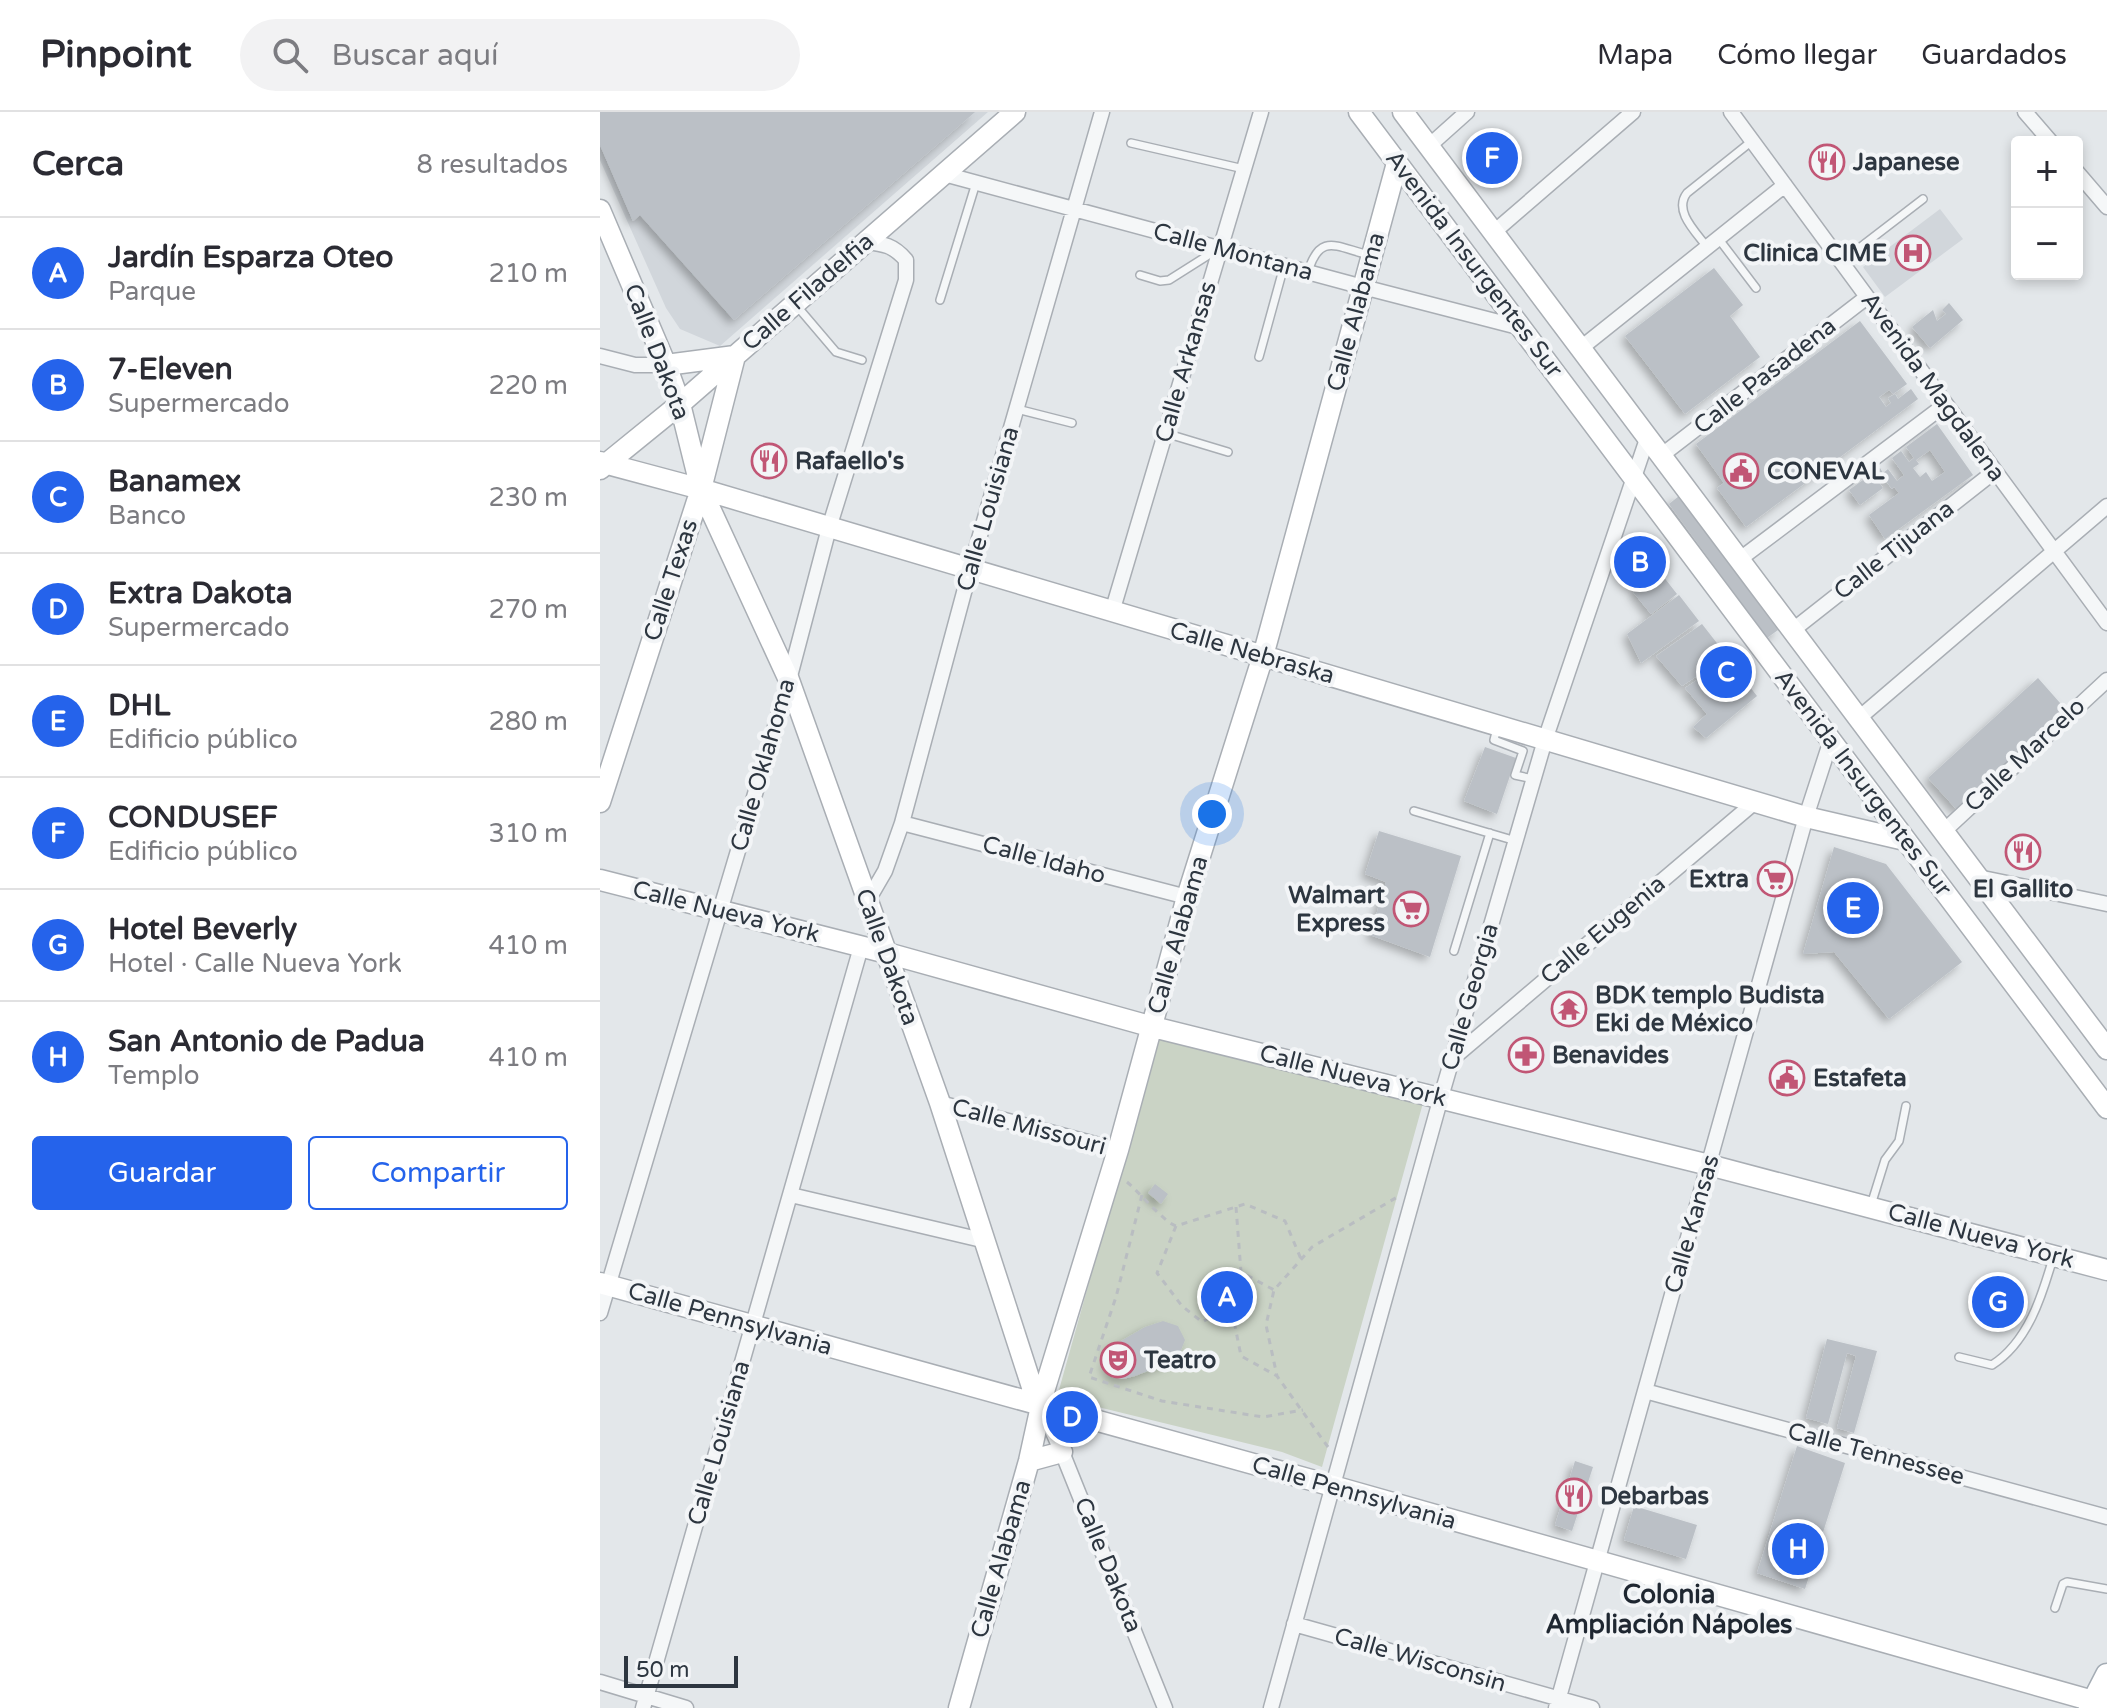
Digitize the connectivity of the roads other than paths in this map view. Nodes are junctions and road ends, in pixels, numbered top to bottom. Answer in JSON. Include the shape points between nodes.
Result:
{"nodes":[{"id":1,"x":1015,"y":112,"type":"edge"},
{"id":2,"x":1102,"y":112,"type":"edge"},
{"id":3,"x":1261,"y":112,"type":"edge"},
{"id":4,"x":1359,"y":112,"type":"edge"},
{"id":5,"x":1403,"y":112,"type":"edge"},
{"id":6,"x":1467,"y":112,"type":"edge"},
{"id":7,"x":1633,"y":112,"type":"edge"},
{"id":8,"x":1731,"y":112,"type":"edge"},
{"id":9,"x":2025,"y":112,"type":"edge"},
{"id":10,"x":2046,"y":136,"type":"edge"},
{"id":11,"x":1752,"y":141,"type":"junction"},
{"id":12,"x":1131,"y":143,"type":"dead end"},
{"id":13,"x":1429,"y":146,"type":"junction"},
{"id":14,"x":1397,"y":163,"type":"junction"},
{"id":15,"x":1244,"y":169,"type":"junction"},
{"id":16,"x":944,"y":174,"type":"junction"},
{"id":17,"x":2083,"y":179,"type":"edge"},
{"id":18,"x":976,"y":181,"type":"junction"},
{"id":19,"x":1785,"y":185,"type":"junction"},
{"id":20,"x":1923,"y":199,"type":"dead end"},
{"id":21,"x":2107,"y":207,"type":"edge"},
{"id":22,"x":1074,"y":208,"type":"junction"},
{"id":23,"x":600,"y":210,"type":"edge"},
{"id":24,"x":1494,"y":232,"type":"junction"},
{"id":25,"x":866,"y":242,"type":"junction"},
{"id":26,"x":1712,"y":243,"type":"junction"},
{"id":27,"x":1219,"y":248,"type":"junction"},
{"id":28,"x":1371,"y":256,"type":"junction"},
{"id":29,"x":1841,"y":262,"type":"junction"},
{"id":30,"x":1284,"y":266,"type":"junction"},
{"id":31,"x":1308,"y":272,"type":"junction"},
{"id":32,"x":1140,"y":275,"type":"dead end"},
{"id":33,"x":1363,"y":287,"type":"junction"},
{"id":34,"x":1756,"y":288,"type":"dead end"},
{"id":35,"x":1867,"y":297,"type":"junction"},
{"id":36,"x":940,"y":300,"type":"dead end"},
{"id":37,"x":795,"y":303,"type":"junction"},
{"id":38,"x":1522,"y":328,"type":"junction"},
{"id":39,"x":1581,"y":348,"type":"junction"},
{"id":40,"x":600,"y":356,"type":"edge"},
{"id":41,"x":735,"y":356,"type":"junction"},
{"id":42,"x":1259,"y":357,"type":"dead end"},
{"id":43,"x":862,"y":360,"type":"dead end"},
{"id":44,"x":666,"y":365,"type":"junction"},
{"id":45,"x":680,"y":404,"type":"junction"},
{"id":46,"x":1946,"y":404,"type":"junction"},
{"id":47,"x":1017,"y":409,"type":"junction"},
{"id":48,"x":1072,"y":423,"type":"dead end"},
{"id":49,"x":1165,"y":433,"type":"junction"},
{"id":50,"x":1648,"y":436,"type":"junction"},
{"id":51,"x":1228,"y":452,"type":"dead end"},
{"id":52,"x":1662,"y":455,"type":"junction"},
{"id":53,"x":602,"y":465,"type":"edge"},
{"id":54,"x":1995,"y":471,"type":"junction"},
{"id":55,"x":1634,"y":476,"type":"junction"},
{"id":56,"x":701,"y":489,"type":"junction"},
{"id":57,"x":2107,"y":506,"type":"edge"},
{"id":58,"x":829,"y":528,"type":"junction"},
{"id":59,"x":2055,"y":552,"type":"junction"},
{"id":60,"x":1740,"y":559,"type":"junction"},
{"id":61,"x":970,"y":570,"type":"junction"},
{"id":62,"x":1112,"y":612,"type":"junction"},
{"id":63,"x":2107,"y":623,"type":"edge"},
{"id":64,"x":1793,"y":630,"type":"junction"},
{"id":65,"x":1263,"y":656,"type":"junction"},
{"id":66,"x":789,"y":680,"type":"junction"},
{"id":67,"x":2107,"y":680,"type":"edge"},
{"id":68,"x":1859,"y":718,"type":"junction"},
{"id":69,"x":1498,"y":726,"type":"junction"},
{"id":70,"x":1545,"y":740,"type":"junction"},
{"id":71,"x":1831,"y":740,"type":"junction"},
{"id":72,"x":1533,"y":779,"type":"junction"},
{"id":73,"x":600,"y":802,"type":"edge"},
{"id":74,"x":1755,"y":802,"type":"junction"},
{"id":75,"x":1414,"y":811,"type":"dead end"},
{"id":76,"x":1806,"y":817,"type":"junction"},
{"id":77,"x":902,"y":823,"type":"junction"},
{"id":78,"x":1944,"y":831,"type":"junction"},
{"id":79,"x":1490,"y":833,"type":"junction"},
{"id":80,"x":1905,"y":840,"type":"junction"},
{"id":81,"x":1516,"y":841,"type":"junction"},
{"id":82,"x":1978,"y":877,"type":"junction"},
{"id":83,"x":600,"y":880,"type":"edge"},
{"id":84,"x":1187,"y":897,"type":"junction"},
{"id":85,"x":867,"y":902,"type":"junction"},
{"id":86,"x":2107,"y":904,"type":"edge"},
{"id":87,"x":721,"y":910,"type":"junction"},
{"id":88,"x":861,"y":947,"type":"junction"},
{"id":89,"x":1454,"y":951,"type":"dead end"},
{"id":90,"x":887,"y":953,"type":"junction"},
{"id":91,"x":1153,"y":1027,"type":"junction"},
{"id":92,"x":2107,"y":1049,"type":"edge"},
{"id":93,"x":1452,"y":1059,"type":"junction"},
{"id":94,"x":1441,"y":1097,"type":"junction"},
{"id":95,"x":940,"y":1103,"type":"junction"},
{"id":96,"x":1906,"y":1106,"type":"dead end"},
{"id":97,"x":2107,"y":1108,"type":"edge"},
{"id":98,"x":1118,"y":1150,"type":"junction"},
{"id":99,"x":1709,"y":1165,"type":"junction"},
{"id":100,"x":791,"y":1195,"type":"junction"},
{"id":101,"x":1871,"y":1207,"type":"junction"},
{"id":102,"x":986,"y":1241,"type":"junction"},
{"id":103,"x":2054,"y":1256,"type":"junction"},
{"id":104,"x":2107,"y":1270,"type":"edge"},
{"id":105,"x":604,"y":1284,"type":"edge"},
{"id":106,"x":600,"y":1313,"type":"edge"},
{"id":107,"x":752,"y":1325,"type":"junction"},
{"id":108,"x":1959,"y":1357,"type":"dead end"},
{"id":109,"x":1645,"y":1391,"type":"junction"},
{"id":110,"x":1041,"y":1406,"type":"junction"},
{"id":111,"x":1062,"y":1452,"type":"junction"},
{"id":112,"x":1029,"y":1461,"type":"junction"},
{"id":113,"x":1332,"y":1486,"type":"junction"},
{"id":114,"x":2107,"y":1517,"type":"edge"},
{"id":115,"x":1597,"y":1562,"type":"junction"},
{"id":116,"x":2107,"y":1589,"type":"edge"},
{"id":117,"x":2055,"y":1608,"type":"dead end"},
{"id":118,"x":1294,"y":1624,"type":"junction"},
{"id":119,"x":2107,"y":1675,"type":"edge"},
{"id":120,"x":600,"y":1682,"type":"edge"},
{"id":121,"x":645,"y":1702,"type":"edge"},
{"id":122,"x":1557,"y":1703,"type":"edge"},
{"id":123,"x":2097,"y":1705,"type":"edge"},
{"id":124,"x":686,"y":1708,"type":"edge"},
{"id":125,"x":959,"y":1708,"type":"edge"},
{"id":126,"x":1165,"y":1708,"type":"edge"},
{"id":127,"x":1271,"y":1708,"type":"edge"},
{"id":128,"x":1592,"y":1708,"type":"edge"}],
"edges":[{"from":1,"to":16,"type":"street","name":"Calle Filadelfia"},
{"from":2,"to":22,"type":"street","name":"Calle Louisiana"},
{"from":3,"to":15,"type":"street","name":"Calle Arkansas"},
{"from":4,"to":14,"type":"street","name":"Avenida Insurgentes Sur"},
{"from":5,"to":13,"type":"street","name":"Avenida Insurgentes Sur"},
{"from":6,"to":13,"type":"street"},
{"from":7,"to":24,"type":"street"},
{"from":8,"to":11,"type":"street","name":"Avenida Magdalena"},
{"from":9,"to":10,"type":"street"},
{"from":11,"to":19,"type":"street","name":"Avenida Magdalena"},
{"from":11,"to":26,"type":"lane","via":[[1682,199],[1684,214]]},
{"from":12,"to":15,"type":"lane"},
{"from":13,"to":24,"type":"street","name":"Avenida Insurgentes Sur"},
{"from":14,"to":28,"type":"street","name":"Calle Alabama"},
{"from":14,"to":38,"type":"street","name":"Avenida Insurgentes Sur"},
{"from":15,"to":27,"type":"street","name":"Calle Arkansas"},
{"from":16,"to":18,"type":"street","name":"Calle Montana"},
{"from":16,"to":25,"type":"street","name":"Calle Filadelfia"},
{"from":17,"to":21,"type":"street"},
{"from":18,"to":22,"type":"street","name":"Calle Montana"},
{"from":18,"to":36,"type":"lane"},
{"from":19,"to":26,"type":"street"},
{"from":19,"to":29,"type":"street","name":"Avenida Magdalena"},
{"from":20,"to":29,"type":"lane"},
{"from":22,"to":27,"type":"street","name":"Calle Montana"},
{"from":22,"to":47,"type":"street","name":"Calle Louisiana"},
{"from":23,"to":44,"type":"street","name":"Calle Dakota"},
{"from":24,"to":39,"type":"street","name":"Avenida Insurgentes Sur"},
{"from":25,"to":37,"type":"street","name":"Calle Filadelfia"},
{"from":25,"to":58,"type":"street","name":"Calle Oklahoma","via":[[897,250],[906,260],[906,280]]},
{"from":26,"to":34,"type":"lane"},
{"from":26,"to":39,"type":"street"},
{"from":27,"to":30,"type":"street","name":"Calle Montana"},
{"from":27,"to":32,"type":"lane","via":[[1169,280]]},
{"from":27,"to":49,"type":"street","name":"Calle Arkansas"},
{"from":28,"to":31,"type":"lane","via":[[1324,246],[1313,256]]},
{"from":28,"to":33,"type":"street","name":"Calle Alabama"},
{"from":29,"to":35,"type":"street","name":"Avenida Magdalena"},
{"from":30,"to":31,"type":"street","name":"Calle Montana"},
{"from":30,"to":42,"type":"lane"},
{"from":31,"to":33,"type":"street","name":"Calle Montana"},
{"from":33,"to":38,"type":"street","name":"Calle Montana"},
{"from":33,"to":65,"type":"street","name":"Calle Alabama"},
{"from":35,"to":46,"type":"street","name":"Avenida Magdalena"},
{"from":35,"to":52,"type":"street","name":"Calle Pasadena"},
{"from":37,"to":41,"type":"street","name":"Calle Filadelfia"},
{"from":37,"to":43,"type":"lane","via":[[836,352]]},
{"from":38,"to":55,"type":"street","name":"Avenida Insurgentes Sur"},
{"from":39,"to":50,"type":"street","name":"Avenida Insurgentes Sur"},
{"from":40,"to":44,"type":"street","via":[[635,365]]},
{"from":41,"to":44,"type":"street"},
{"from":41,"to":45,"type":"street","name":"Calle Filadelfia"},
{"from":41,"to":56,"type":"street","name":"Calle Texas"},
{"from":44,"to":45,"type":"street","name":"Calle Dakota"},
{"from":45,"to":53,"type":"street","name":"Calle Filadelfia"},
{"from":45,"to":56,"type":"street","name":"Calle Dakota"},
{"from":46,"to":54,"type":"street","name":"Avenida Magdalena"},
{"from":46,"to":60,"type":"street"},
{"from":47,"to":48,"type":"lane"},
{"from":47,"to":61,"type":"street","name":"Calle Louisiana"},
{"from":49,"to":51,"type":"lane"},
{"from":49,"to":62,"type":"street","name":"Calle Arkansas"},
{"from":50,"to":52,"type":"street","name":"Avenida Insurgentes Sur"},
{"from":50,"to":55,"type":"street"},
{"from":52,"to":60,"type":"street","name":"Avenida Insurgentes Sur"},
{"from":53,"to":56,"type":"street","name":"Calle Nebraska"},
{"from":54,"to":59,"type":"street","name":"Avenida Magdalena"},
{"from":54,"to":64,"type":"street","name":"Calle Tijuana"},
{"from":55,"to":70,"type":"street","name":"Calle Georgia"},
{"from":55,"to":71,"type":"street","name":"Avenida Insurgentes Sur"},
{"from":56,"to":58,"type":"street","name":"Calle Nebraska"},
{"from":56,"to":66,"type":"street","name":"Calle Dakota"},
{"from":56,"to":73,"type":"street","name":"Calle Texas"},
{"from":57,"to":59,"type":"street"},
{"from":58,"to":61,"type":"street","name":"Calle Nebraska"},
{"from":58,"to":66,"type":"street","name":"Calle Oklahoma"},
{"from":59,"to":63,"type":"street","name":"Avenida Magdalena"},
{"from":59,"to":68,"type":"street"},
{"from":60,"to":64,"type":"street","name":"Avenida Insurgentes Sur"},
{"from":61,"to":62,"type":"street","name":"Calle Nebraska"},
{"from":61,"to":77,"type":"street","name":"Calle Louisiana"},
{"from":62,"to":65,"type":"street","name":"Calle Nebraska"},
{"from":64,"to":68,"type":"street","name":"Avenida Insurgentes Sur"},
{"from":65,"to":69,"type":"street","name":"Calle Nebraska"},
{"from":65,"to":84,"type":"street","name":"Calle Alabama"},
{"from":66,"to":85,"type":"street","name":"Calle Dakota"},
{"from":66,"to":87,"type":"street","name":"Calle Oklahoma"},
{"from":67,"to":78,"type":"street","name":"Calle Marcelo"},
{"from":68,"to":78,"type":"street","name":"Avenida Insurgentes Sur"},
{"from":69,"to":70,"type":"street","name":"Calle Nebraska"},
{"from":69,"to":72,"type":"lane","via":[[1494,740],[1523,751],[1515,775]]},
{"from":70,"to":72,"type":"street","name":"Calle Georgia"},
{"from":70,"to":74,"type":"street","name":"Calle Nebraska"},
{"from":71,"to":76,"type":"street","name":"Calle Kansas"},
{"from":71,"to":80,"type":"street","name":"Avenida Insurgentes Sur"},
{"from":72,"to":81,"type":"street","name":"Calle Georgia"},
{"from":74,"to":76,"type":"street","name":"Calle Nebraska"},
{"from":74,"to":93,"type":"street","name":"Calle Eugenia"},
{"from":75,"to":79,"type":"lane"},
{"from":76,"to":80,"type":"street","name":"Calle Nebraska"},
{"from":76,"to":99,"type":"street","name":"Calle Kansas"},
{"from":77,"to":84,"type":"street","name":"Calle Idaho"},
{"from":77,"to":85,"type":"street","name":"Calle Louisiana"},
{"from":78,"to":82,"type":"street","name":"Avenida Insurgentes Sur"},
{"from":79,"to":81,"type":"lane"},
{"from":79,"to":89,"type":"lane"},
{"from":80,"to":97,"type":"street","name":"Avenida Insurgentes Sur"},
{"from":81,"to":93,"type":"street","name":"Calle Georgia"},
{"from":82,"to":86,"type":"street"},
{"from":82,"to":92,"type":"street","name":"Avenida Insurgentes Sur"},
{"from":83,"to":87,"type":"street","name":"Calle Nueva York"},
{"from":84,"to":91,"type":"street","name":"Calle Alabama"},
{"from":85,"to":90,"type":"street","name":"Calle Dakota"},
{"from":87,"to":88,"type":"street","name":"Calle Nueva York"},
{"from":87,"to":105,"type":"street","name":"Calle Oklahoma"},
{"from":88,"to":90,"type":"street","name":"Calle Nueva York"},
{"from":88,"to":100,"type":"street","name":"Calle Louisiana"},
{"from":90,"to":91,"type":"street","name":"Calle Nueva York"},
{"from":90,"to":95,"type":"street","name":"Calle Dakota"},
{"from":91,"to":94,"type":"street","name":"Calle Nueva York"},
{"from":91,"to":98,"type":"street","name":"Calle Alabama"},
{"from":93,"to":94,"type":"street","name":"Calle Georgia"},
{"from":94,"to":99,"type":"street","name":"Calle Nueva York"},
{"from":94,"to":113,"type":"street","name":"Calle Georgia"},
{"from":95,"to":98,"type":"street","name":"Calle Missouri"},
{"from":95,"to":102,"type":"street","name":"Calle Dakota"},
{"from":96,"to":101,"type":"lane","via":[[1899,1141],[1885,1160]]},
{"from":98,"to":110,"type":"street","name":"Calle Alabama"},
{"from":99,"to":101,"type":"street","name":"Calle Nueva York"},
{"from":99,"to":109,"type":"street","name":"Calle Kansas"},
{"from":100,"to":102,"type":"street"},
{"from":100,"to":107,"type":"street","name":"Calle Louisiana"},
{"from":101,"to":103,"type":"street","name":"Calle Nueva York"},
{"from":102,"to":110,"type":"street","name":"Calle Dakota"},
{"from":103,"to":104,"type":"street","name":"Calle Nueva York"},
{"from":103,"to":108,"type":"lane","via":[[2041,1300],[2005,1356],[1992,1365]]},
{"from":105,"to":106,"type":"street","name":"Calle Oklahoma"},
{"from":105,"to":107,"type":"street","name":"Calle Pennsylvania"},
{"from":107,"to":110,"type":"street","name":"Calle Pennsylvania"},
{"from":107,"to":121,"type":"street","name":"Calle Louisiana"},
{"from":109,"to":114,"type":"street","name":"Calle Tennessee"},
{"from":109,"to":115,"type":"street","name":"Calle Kansas"},
{"from":110,"to":111,"type":"street","name":"Calle Dakota"},
{"from":110,"to":112,"type":"street","name":"Calle Alabama"},
{"from":110,"to":113,"type":"street","name":"Calle Pennsylvania"},
{"from":111,"to":112,"type":"street"},
{"from":111,"to":126,"type":"street","name":"Calle Dakota"},
{"from":112,"to":125,"type":"street","name":"Calle Alabama"},
{"from":113,"to":115,"type":"street","name":"Calle Pennsylvania"},
{"from":113,"to":118,"type":"street","name":"Calle Georgia"},
{"from":115,"to":122,"type":"street","name":"Calle Kansas"},
{"from":115,"to":123,"type":"street","name":"Calle Pennsylvania"},
{"from":116,"to":117,"type":"lane","via":[[2067,1582]]},
{"from":118,"to":122,"type":"street","name":"Calle Wisconsin"},
{"from":118,"to":127,"type":"street","name":"Calle Georgia"},
{"from":119,"to":123,"type":"main road"},
{"from":120,"to":121,"type":"street"},
{"from":121,"to":124,"type":"street"},
{"from":122,"to":128,"type":"street","name":"Calle Wisconsin"}]}
